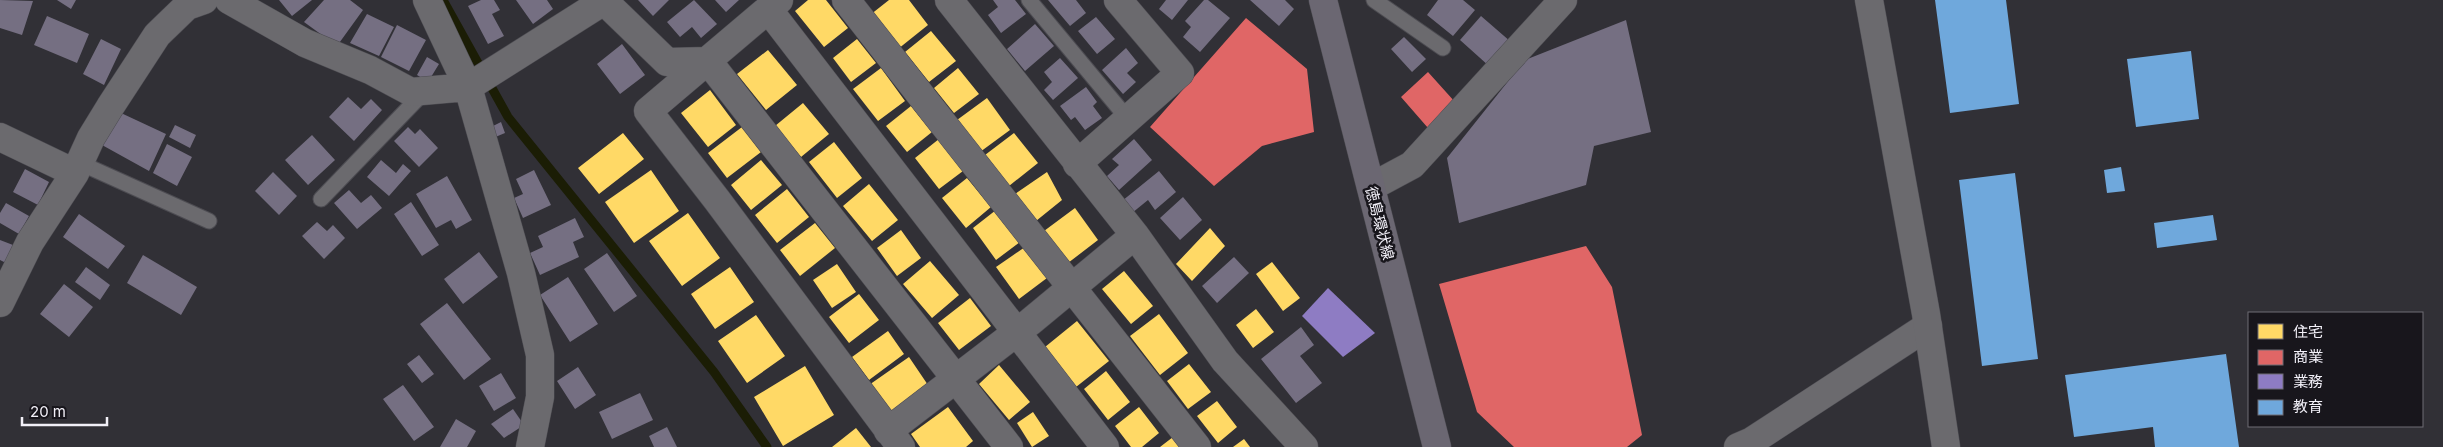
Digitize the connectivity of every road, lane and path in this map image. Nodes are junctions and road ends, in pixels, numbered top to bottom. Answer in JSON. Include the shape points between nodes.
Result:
{"nodes":[{"id":1,"x":204,"y":0,"type":"edge"},
{"id":2,"x":229,"y":0,"type":"edge"},
{"id":3,"x":426,"y":0,"type":"edge"},
{"id":4,"x":846,"y":0,"type":"edge"},
{"id":5,"x":949,"y":0,"type":"edge"},
{"id":6,"x":1029,"y":0,"type":"edge"},
{"id":7,"x":1118,"y":0,"type":"edge"},
{"id":8,"x":1323,"y":0,"type":"edge"},
{"id":9,"x":1374,"y":0,"type":"edge"},
{"id":10,"x":1563,"y":0,"type":"edge"},
{"id":11,"x":1869,"y":0,"type":"edge"},
{"id":12,"x":604,"y":1,"type":"edge"},
{"id":13,"x":773,"y":5,"type":"edge"},
{"id":14,"x":571,"y":9,"type":"edge"},
{"id":15,"x":1443,"y":48,"type":"dead end"},
{"id":16,"x":708,"y":61,"type":"junction"},
{"id":17,"x":468,"y":87,"type":"junction"},
{"id":18,"x":424,"y":91,"type":"junction"},
{"id":19,"x":1128,"y":119,"type":"junction"},
{"id":20,"x":0,"y":137,"type":"edge"},
{"id":21,"x":1077,"y":164,"type":"junction"},
{"id":22,"x":77,"y":168,"type":"junction"},
{"id":23,"x":1371,"y":187,"type":"junction"},
{"id":24,"x":321,"y":199,"type":"dead end"},
{"id":25,"x":210,"y":220,"type":"dead end"},
{"id":26,"x":1135,"y":235,"type":"junction"},
{"id":27,"x":1072,"y":288,"type":"junction"},
{"id":28,"x":0,"y":303,"type":"edge"},
{"id":29,"x":1928,"y":326,"type":"junction"},
{"id":30,"x":1017,"y":332,"type":"junction"},
{"id":31,"x":956,"y":379,"type":"junction"},
{"id":32,"x":895,"y":439,"type":"edge"},
{"id":33,"x":530,"y":447,"type":"edge"},
{"id":34,"x":1009,"y":447,"type":"edge"},
{"id":35,"x":1105,"y":447,"type":"edge"},
{"id":36,"x":1197,"y":447,"type":"edge"},
{"id":37,"x":1304,"y":447,"type":"edge"},
{"id":38,"x":1437,"y":447,"type":"edge"},
{"id":39,"x":1738,"y":447,"type":"edge"},
{"id":40,"x":1946,"y":447,"type":"edge"}],
"edges":[{"from":1,"to":22,"type":"street","via":[[186,6],[157,35],[110,107]]},
{"from":2,"to":18,"type":"street","via":[[305,43],[370,70],[411,92]]},
{"from":3,"to":17,"type":"street"},
{"from":4,"to":27,"type":"street"},
{"from":5,"to":21,"type":"street"},
{"from":6,"to":19,"type":"lane"},
{"from":7,"to":19,"type":"street","via":[[1180,72]]},
{"from":8,"to":23,"type":"main road","name":"徳島環状線"},
{"from":9,"to":15,"type":"lane"},
{"from":10,"to":23,"type":"street","via":[[1412,165]]},
{"from":11,"to":29,"type":"street"},
{"from":12,"to":14,"type":"street"},
{"from":12,"to":16,"type":"street","via":[[667,62]]},
{"from":13,"to":16,"type":"street"},
{"from":13,"to":30,"type":"street"},
{"from":14,"to":17,"type":"street"},
{"from":16,"to":31,"type":"street"},
{"from":16,"to":32,"type":"street","via":[[648,111]]},
{"from":17,"to":18,"type":"street"},
{"from":17,"to":33,"type":"street","via":[[521,273],[540,355],[540,397]]},
{"from":18,"to":24,"type":"lane"},
{"from":19,"to":21,"type":"street"},
{"from":20,"to":22,"type":"street"},
{"from":21,"to":26,"type":"street"},
{"from":22,"to":25,"type":"lane"},
{"from":22,"to":28,"type":"street","via":[[30,242]]},
{"from":23,"to":38,"type":"main road","name":"徳島環状線"},
{"from":26,"to":27,"type":"street"},
{"from":26,"to":37,"type":"street","via":[[1225,361]]},
{"from":27,"to":30,"type":"street"},
{"from":27,"to":36,"type":"street"},
{"from":29,"to":39,"type":"street"},
{"from":29,"to":40,"type":"street"},
{"from":30,"to":31,"type":"street"},
{"from":30,"to":35,"type":"street"},
{"from":31,"to":32,"type":"street"},
{"from":31,"to":34,"type":"street"}]}
